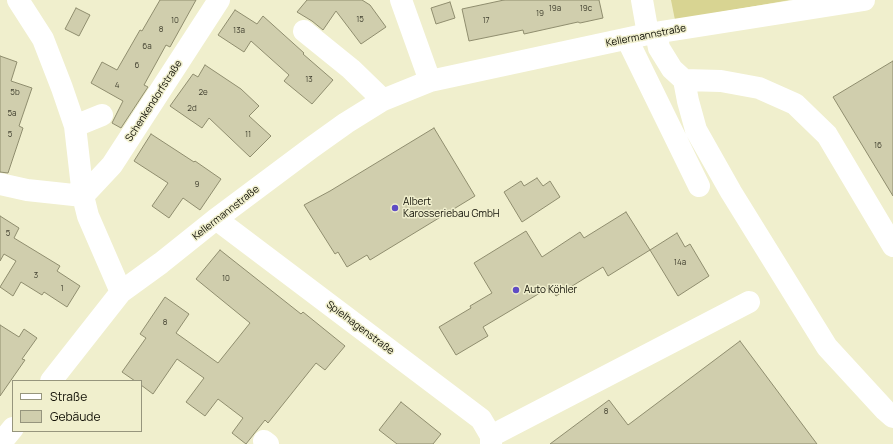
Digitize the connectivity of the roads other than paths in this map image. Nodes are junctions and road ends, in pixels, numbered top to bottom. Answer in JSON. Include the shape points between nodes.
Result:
{"nodes":[{"id":1,"x":18,"y":0,"type":"edge"},
{"id":2,"x":219,"y":0,"type":"edge"},
{"id":3,"x":401,"y":0,"type":"edge"},
{"id":4,"x":642,"y":0,"type":"edge"},
{"id":5,"x":864,"y":0,"type":"edge"},
{"id":6,"x":304,"y":30,"type":"dead end"},
{"id":7,"x":652,"y":34,"type":"junction"},
{"id":8,"x":627,"y":39,"type":"junction"},
{"id":9,"x":684,"y":80,"type":"junction"},
{"id":10,"x":430,"y":81,"type":"junction"},
{"id":11,"x":383,"y":100,"type":"junction"},
{"id":12,"x":102,"y":115,"type":"dead end"},
{"id":13,"x":75,"y":126,"type":"junction"},
{"id":14,"x":0,"y":184,"type":"edge"},
{"id":15,"x":699,"y":186,"type":"dead end"},
{"id":16,"x":83,"y":196,"type":"junction"},
{"id":17,"x":216,"y":219,"type":"junction"},
{"id":18,"x":893,"y":246,"type":"edge"},
{"id":19,"x":121,"y":292,"type":"junction"},
{"id":20,"x":749,"y":302,"type":"dead end"},
{"id":21,"x":52,"y":380,"type":"edge"},
{"id":22,"x":893,"y":417,"type":"edge"},
{"id":23,"x":12,"y":429,"type":"edge"},
{"id":24,"x":491,"y":440,"type":"edge"},
{"id":25,"x":0,"y":444,"type":"edge"}],
"edges":[{"from":1,"to":13,"type":"street","via":[[43,39]]},
{"from":2,"to":16,"type":"street","name":"Schenkendorfstraße","via":[[112,165]]},
{"from":3,"to":10,"type":"street"},
{"from":4,"to":7,"type":"street"},
{"from":5,"to":7,"type":"street","name":"Kellermannstraße"},
{"from":6,"to":11,"type":"street","via":[[350,68]]},
{"from":7,"to":8,"type":"street","name":"Kellermannstraße"},
{"from":7,"to":9,"type":"street","via":[[672,69]]},
{"from":8,"to":10,"type":"street","name":"Kellermannstraße"},
{"from":8,"to":15,"type":"street"},
{"from":9,"to":18,"type":"street","via":[[721,81],[759,88],[795,104],[827,135]]},
{"from":9,"to":22,"type":"street","via":[[696,130],[827,348]]},
{"from":10,"to":11,"type":"street","name":"Kellermannstraße"},
{"from":11,"to":17,"type":"street","name":"Kellermannstraße","via":[[346,123]]},
{"from":12,"to":13,"type":"street"},
{"from":13,"to":16,"type":"street"},
{"from":14,"to":16,"type":"street","via":[[27,190]]},
{"from":16,"to":19,"type":"street","via":[[88,216]]},
{"from":17,"to":19,"type":"street","name":"Kellermannstraße"},
{"from":17,"to":24,"type":"street","name":"Spielhagenstraße","via":[[481,419]]},
{"from":19,"to":21,"type":"street","name":"Kellermannstraße"},
{"from":20,"to":24,"type":"street"},
{"from":23,"to":25,"type":"street"}]}
